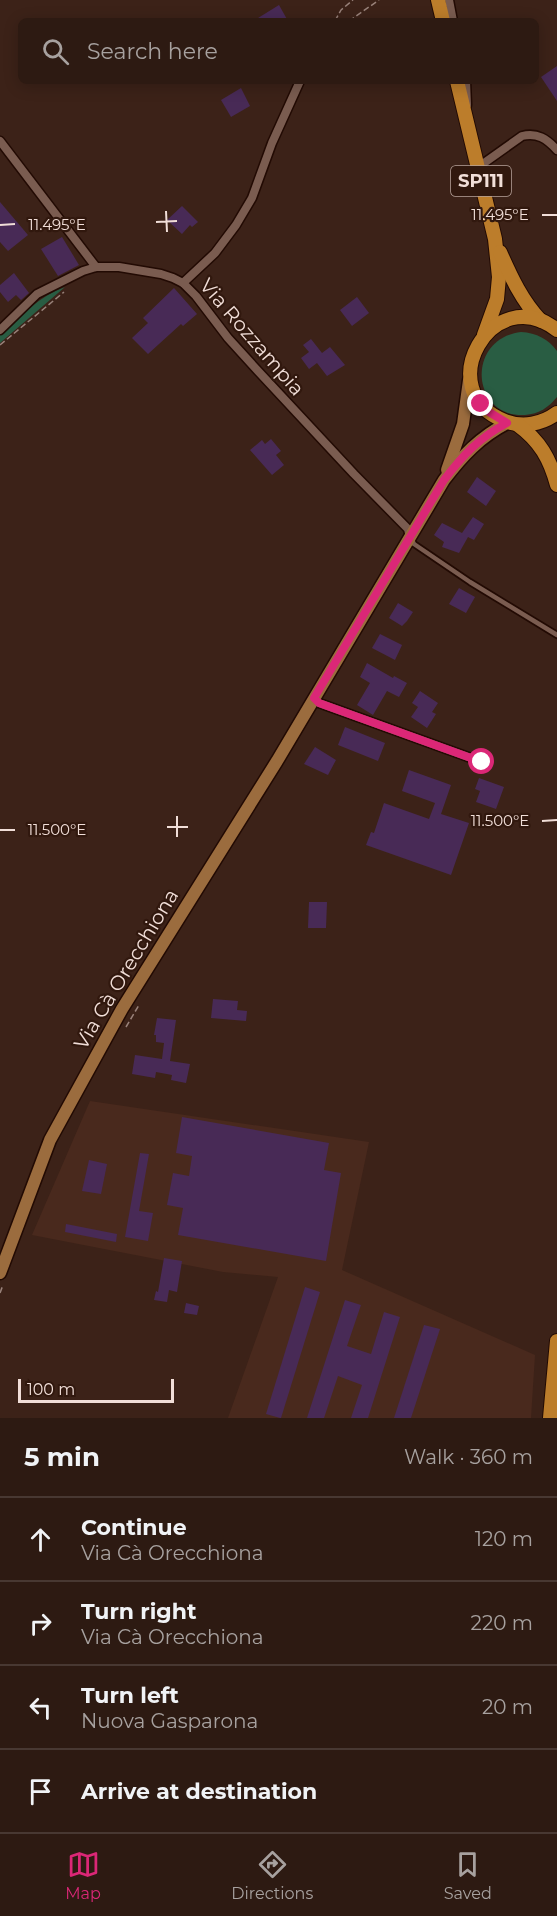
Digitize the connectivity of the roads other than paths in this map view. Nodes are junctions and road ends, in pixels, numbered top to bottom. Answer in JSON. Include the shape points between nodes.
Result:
{"nodes":[{"id":1,"x":438,"y":0,"type":"edge"},
{"id":2,"x":449,"y":0,"type":"edge"},
{"id":3,"x":442,"y":18,"type":"edge"},
{"id":4,"x":452,"y":18,"type":"edge"},
{"id":5,"x":299,"y":84,"type":"edge"},
{"id":6,"x":458,"y":84,"type":"edge"},
{"id":7,"x":466,"y":84,"type":"edge"},
{"id":8,"x":467,"y":123,"type":"junction"},
{"id":9,"x":0,"y":141,"type":"edge"},
{"id":10,"x":557,"y":150,"type":"edge"},
{"id":11,"x":477,"y":168,"type":"junction"},
{"id":12,"x":495,"y":239,"type":"junction"},
{"id":13,"x":96,"y":267,"type":"junction"},
{"id":14,"x":183,"y":283,"type":"junction"},
{"id":15,"x":552,"y":325,"type":"edge"},
{"id":16,"x":0,"y":330,"type":"edge"},
{"id":17,"x":484,"y":334,"type":"junction"},
{"id":18,"x":470,"y":374,"type":"junction"},
{"id":19,"x":557,"y":413,"type":"edge"},
{"id":20,"x":512,"y":424,"type":"junction"},
{"id":21,"x":444,"y":480,"type":"junction"},
{"id":22,"x":557,"y":485,"type":"edge"},
{"id":23,"x":410,"y":537,"type":"junction"},
{"id":24,"x":557,"y":635,"type":"edge"},
{"id":25,"x":314,"y":698,"type":"junction"},
{"id":26,"x":482,"y":762,"type":"dead end"},
{"id":27,"x":2,"y":1278,"type":"edge"},
{"id":28,"x":557,"y":1341,"type":"edge"},
{"id":29,"x":550,"y":1418,"type":"edge"}],
"edges":[{"from":1,"to":3,"type":"main road"},
{"from":2,"to":4,"type":"street"},
{"from":5,"to":14,"type":"street","via":[[252,198],[215,253]]},
{"from":6,"to":8,"type":"main road","number":"SP111"},
{"from":7,"to":8,"type":"street"},
{"from":8,"to":11,"type":"main road","number":"SP111"},
{"from":9,"to":13,"type":"street"},
{"from":10,"to":11,"type":"street","via":[[542,137],[522,136]]},
{"from":11,"to":12,"type":"main road","number":"SP111"},
{"from":12,"to":15,"type":"main road","number":"SP111","via":[[533,313]]},
{"from":12,"to":17,"type":"main road","number":"SP111","via":[[499,286]]},
{"from":13,"to":14,"type":"street","name":"Via Rozzampia","via":[[141,270]]},
{"from":13,"to":16,"type":"street","name":"Via Rozzampia","via":[[38,294]]},
{"from":14,"to":23,"type":"street","name":"Via Rozzampia","via":[[258,371],[408,529]]},
{"from":15,"to":17,"type":"main road","number":"SP111","via":[[531,318],[511,319]]},
{"from":17,"to":18,"type":"main road","number":"SP111","via":[[474,353]]},
{"from":18,"to":20,"type":"main road","via":[[481,404]]},
{"from":18,"to":21,"type":"main road","name":"Via Cà Orecchiona","via":[[463,424]]},
{"from":19,"to":20,"type":"main road","via":[[541,422]]},
{"from":20,"to":21,"type":"main road","name":"Via Cà Orecchiona","via":[[494,430],[468,450]]},
{"from":20,"to":22,"type":"main road","via":[[530,434],[546,454]]},
{"from":21,"to":23,"type":"main road","name":"Via Cà Orecchiona"},
{"from":23,"to":24,"type":"lane","via":[[414,544],[470,582]]},
{"from":23,"to":25,"type":"main road","name":"Via Cà Orecchiona"},
{"from":25,"to":26,"type":"street"},
{"from":25,"to":27,"type":"main road","name":"Via Cà Orecchiona","via":[[122,1009],[50,1140]]},
{"from":28,"to":29,"type":"main road"}]}
